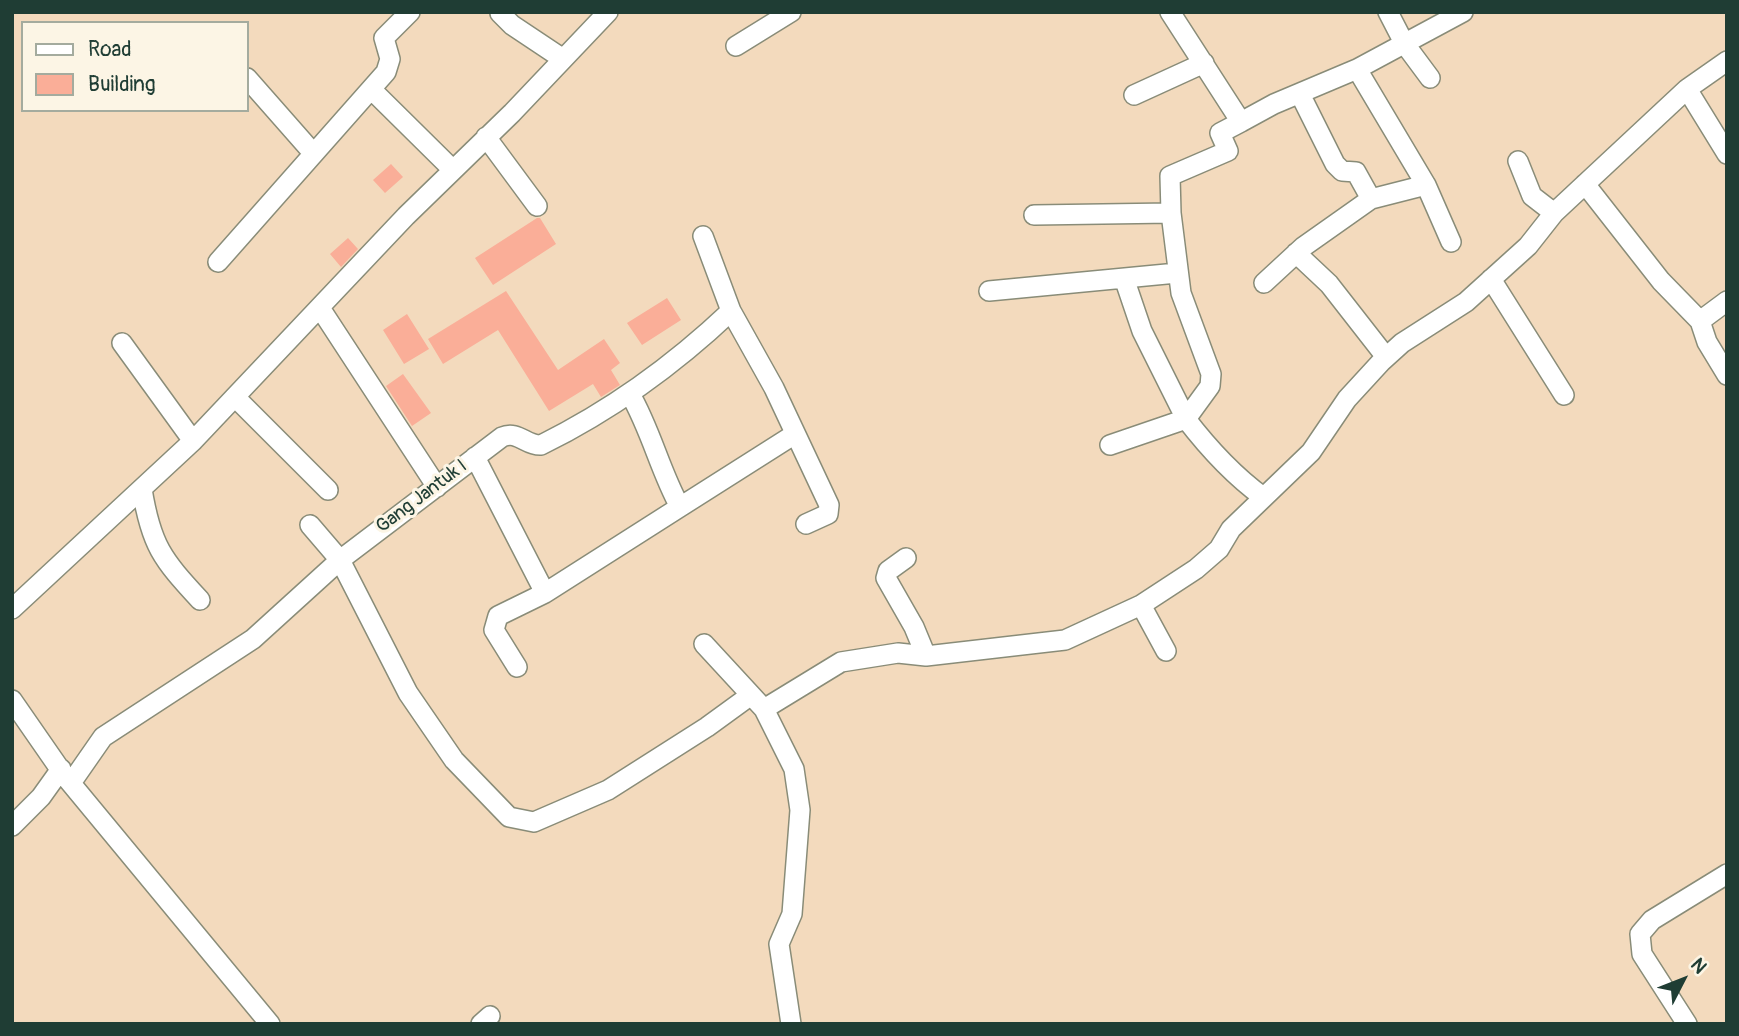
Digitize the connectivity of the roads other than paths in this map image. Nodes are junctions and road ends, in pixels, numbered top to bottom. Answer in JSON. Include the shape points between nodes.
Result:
{"nodes":[{"id":1,"x":410,"y":12,"type":"edge"},
{"id":2,"x":608,"y":12,"type":"edge"},
{"id":3,"x":792,"y":12,"type":"edge"},
{"id":4,"x":1170,"y":12,"type":"edge"},
{"id":5,"x":1388,"y":12,"type":"edge"},
{"id":6,"x":1463,"y":12,"type":"edge"},
{"id":7,"x":500,"y":13,"type":"edge"},
{"id":8,"x":1404,"y":43,"type":"junction"},
{"id":9,"x":736,"y":46,"type":"dead end"},
{"id":10,"x":564,"y":59,"type":"junction"},
{"id":11,"x":1727,"y":61,"type":"edge"},
{"id":12,"x":1204,"y":63,"type":"junction"},
{"id":13,"x":1357,"y":69,"type":"junction"},
{"id":14,"x":1430,"y":78,"type":"dead end"},
{"id":15,"x":248,"y":79,"type":"edge"},
{"id":16,"x":1687,"y":89,"type":"junction"},
{"id":17,"x":372,"y":90,"type":"junction"},
{"id":18,"x":1300,"y":94,"type":"junction"},
{"id":19,"x":1134,"y":95,"type":"dead end"},
{"id":20,"x":1241,"y":122,"type":"junction"},
{"id":21,"x":486,"y":137,"type":"junction"},
{"id":22,"x":313,"y":153,"type":"junction"},
{"id":23,"x":1727,"y":154,"type":"edge"},
{"id":24,"x":1518,"y":161,"type":"dead end"},
{"id":25,"x":452,"y":169,"type":"junction"},
{"id":26,"x":1585,"y":184,"type":"junction"},
{"id":27,"x":1426,"y":185,"type":"junction"},
{"id":28,"x":1371,"y":199,"type":"junction"},
{"id":29,"x":537,"y":206,"type":"dead end"},
{"id":30,"x":1171,"y":213,"type":"junction"},
{"id":31,"x":1554,"y":213,"type":"junction"},
{"id":32,"x":1034,"y":215,"type":"dead end"},
{"id":33,"x":703,"y":236,"type":"dead end"},
{"id":34,"x":1451,"y":242,"type":"dead end"},
{"id":35,"x":1296,"y":253,"type":"junction"},
{"id":36,"x":218,"y":262,"type":"dead end"},
{"id":37,"x":1177,"y":273,"type":"junction"},
{"id":38,"x":1124,"y":278,"type":"junction"},
{"id":39,"x":1491,"y":279,"type":"junction"},
{"id":40,"x":1264,"y":283,"type":"dead end"},
{"id":41,"x":989,"y":291,"type":"dead end"},
{"id":42,"x":1727,"y":301,"type":"edge"},
{"id":43,"x":320,"y":308,"type":"junction"},
{"id":44,"x":731,"y":311,"type":"junction"},
{"id":45,"x":1700,"y":321,"type":"junction"},
{"id":46,"x":122,"y":343,"type":"dead end"},
{"id":47,"x":1386,"y":357,"type":"junction"},
{"id":48,"x":1727,"y":375,"type":"edge"},
{"id":49,"x":630,"y":394,"type":"junction"},
{"id":50,"x":1564,"y":395,"type":"dead end"},
{"id":51,"x":235,"y":397,"type":"junction"},
{"id":52,"x":1186,"y":419,"type":"junction"},
{"id":53,"x":795,"y":434,"type":"junction"},
{"id":54,"x":193,"y":441,"type":"junction"},
{"id":55,"x":1110,"y":445,"type":"dead end"},
{"id":56,"x":475,"y":457,"type":"junction"},
{"id":57,"x":437,"y":487,"type":"junction"},
{"id":58,"x":142,"y":489,"type":"junction"},
{"id":59,"x":328,"y":490,"type":"dead end"},
{"id":60,"x":1264,"y":496,"type":"junction"},
{"id":61,"x":680,"y":507,"type":"junction"},
{"id":62,"x":806,"y":524,"type":"dead end"},
{"id":63,"x":310,"y":525,"type":"dead end"},
{"id":64,"x":906,"y":558,"type":"dead end"},
{"id":65,"x":340,"y":560,"type":"junction"},
{"id":66,"x":545,"y":593,"type":"junction"},
{"id":67,"x":200,"y":600,"type":"dead end"},
{"id":68,"x":1141,"y":605,"type":"junction"},
{"id":69,"x":12,"y":609,"type":"edge"},
{"id":70,"x":704,"y":645,"type":"dead end"},
{"id":71,"x":1166,"y":651,"type":"dead end"},
{"id":72,"x":926,"y":656,"type":"junction"},
{"id":73,"x":517,"y":667,"type":"dead end"},
{"id":74,"x":12,"y":700,"type":"edge"},
{"id":75,"x":757,"y":702,"type":"junction"},
{"id":76,"x":66,"y":776,"type":"junction"},
{"id":77,"x":12,"y":826,"type":"edge"},
{"id":78,"x":1727,"y":874,"type":"edge"},
{"id":79,"x":270,"y":1024,"type":"edge"},
{"id":80,"x":791,"y":1024,"type":"edge"},
{"id":81,"x":1687,"y":1024,"type":"edge"}],
"edges":[{"from":1,"to":17,"type":"street","via":[[384,38],[390,64]]},
{"from":2,"to":10,"type":"street"},
{"from":3,"to":9,"type":"street"},
{"from":4,"to":12,"type":"street"},
{"from":5,"to":8,"type":"street"},
{"from":6,"to":8,"type":"street"},
{"from":7,"to":10,"type":"street"},
{"from":8,"to":13,"type":"street"},
{"from":8,"to":14,"type":"street"},
{"from":10,"to":21,"type":"street"},
{"from":11,"to":16,"type":"street"},
{"from":12,"to":19,"type":"street"},
{"from":12,"to":20,"type":"street"},
{"from":13,"to":18,"type":"street"},
{"from":13,"to":27,"type":"street"},
{"from":15,"to":22,"type":"street"},
{"from":16,"to":23,"type":"street"},
{"from":16,"to":26,"type":"street"},
{"from":17,"to":22,"type":"street"},
{"from":17,"to":25,"type":"street"},
{"from":18,"to":20,"type":"street"},
{"from":18,"to":28,"type":"street","via":[[1335,164],[1341,171],[1356,173]]},
{"from":20,"to":30,"type":"street","via":[[1220,133],[1228,151],[1170,176]]},
{"from":21,"to":25,"type":"street"},
{"from":21,"to":29,"type":"street"},
{"from":22,"to":36,"type":"street"},
{"from":24,"to":31,"type":"street","via":[[1532,195]]},
{"from":25,"to":43,"type":"street"},
{"from":26,"to":31,"type":"street"},
{"from":26,"to":45,"type":"street","via":[[1661,281]]},
{"from":27,"to":28,"type":"street"},
{"from":27,"to":34,"type":"street"},
{"from":28,"to":35,"type":"street"},
{"from":30,"to":32,"type":"street"},
{"from":30,"to":37,"type":"street"},
{"from":31,"to":39,"type":"street","via":[[1528,246]]},
{"from":33,"to":44,"type":"street"},
{"from":35,"to":40,"type":"street"},
{"from":35,"to":47,"type":"street","via":[[1329,284]]},
{"from":37,"to":38,"type":"street"},
{"from":37,"to":52,"type":"street","via":[[1211,374],[1210,386]]},
{"from":38,"to":41,"type":"street"},
{"from":38,"to":52,"type":"street","via":[[1142,331]]},
{"from":39,"to":47,"type":"street","via":[[1466,302]]},
{"from":39,"to":50,"type":"street"},
{"from":42,"to":45,"type":"street"},
{"from":43,"to":51,"type":"street"},
{"from":43,"to":57,"type":"street"},
{"from":44,"to":49,"type":"street","name":"Gang Jantuk I","via":[[676,361]]},
{"from":44,"to":53,"type":"street"},
{"from":45,"to":48,"type":"street"},
{"from":46,"to":54,"type":"street"},
{"from":47,"to":60,"type":"street","via":[[1347,398],[1311,452]]},
{"from":49,"to":56,"type":"street","name":"Gang Jantuk I","via":[[541,445],[510,434]]},
{"from":49,"to":61,"type":"street"},
{"from":51,"to":54,"type":"street"},
{"from":51,"to":59,"type":"street"},
{"from":52,"to":55,"type":"street"},
{"from":52,"to":60,"type":"street","via":[[1208,448]]},
{"from":53,"to":61,"type":"street"},
{"from":53,"to":62,"type":"street","via":[[830,508],[828,514]]},
{"from":54,"to":58,"type":"street"},
{"from":56,"to":57,"type":"street","name":"Gang Jantuk I"},
{"from":56,"to":66,"type":"street"},
{"from":57,"to":65,"type":"street","name":"Gang Jantuk I"},
{"from":58,"to":67,"type":"street","via":[[156,545]]},
{"from":58,"to":69,"type":"street"},
{"from":60,"to":68,"type":"street","via":[[1225,536],[1213,556]]},
{"from":61,"to":66,"type":"street"},
{"from":63,"to":65,"type":"street"},
{"from":64,"to":72,"type":"street","via":[[888,571],[886,578]]},
{"from":65,"to":75,"type":"street","via":[[408,693],[454,760],[499,810],[521,821],[549,817],[608,790],[707,727]]},
{"from":65,"to":76,"type":"street","name":"Gang Jantuk I","via":[[253,639],[103,737]]},
{"from":66,"to":73,"type":"street","via":[[505,610],[494,625],[496,636]]},
{"from":68,"to":71,"type":"street"},
{"from":68,"to":72,"type":"street","via":[[1046,645]]},
{"from":70,"to":75,"type":"street"},
{"from":72,"to":75,"type":"street","via":[[898,653],[841,662]]},
{"from":74,"to":76,"type":"street"},
{"from":75,"to":80,"type":"street","via":[[789,753],[799,793],[791,919],[779,944]]},
{"from":76,"to":77,"type":"street","name":"Gang Jantuk I"},
{"from":76,"to":79,"type":"street"},
{"from":78,"to":81,"type":"street","via":[[1652,920],[1640,934],[1642,954]]}]}
